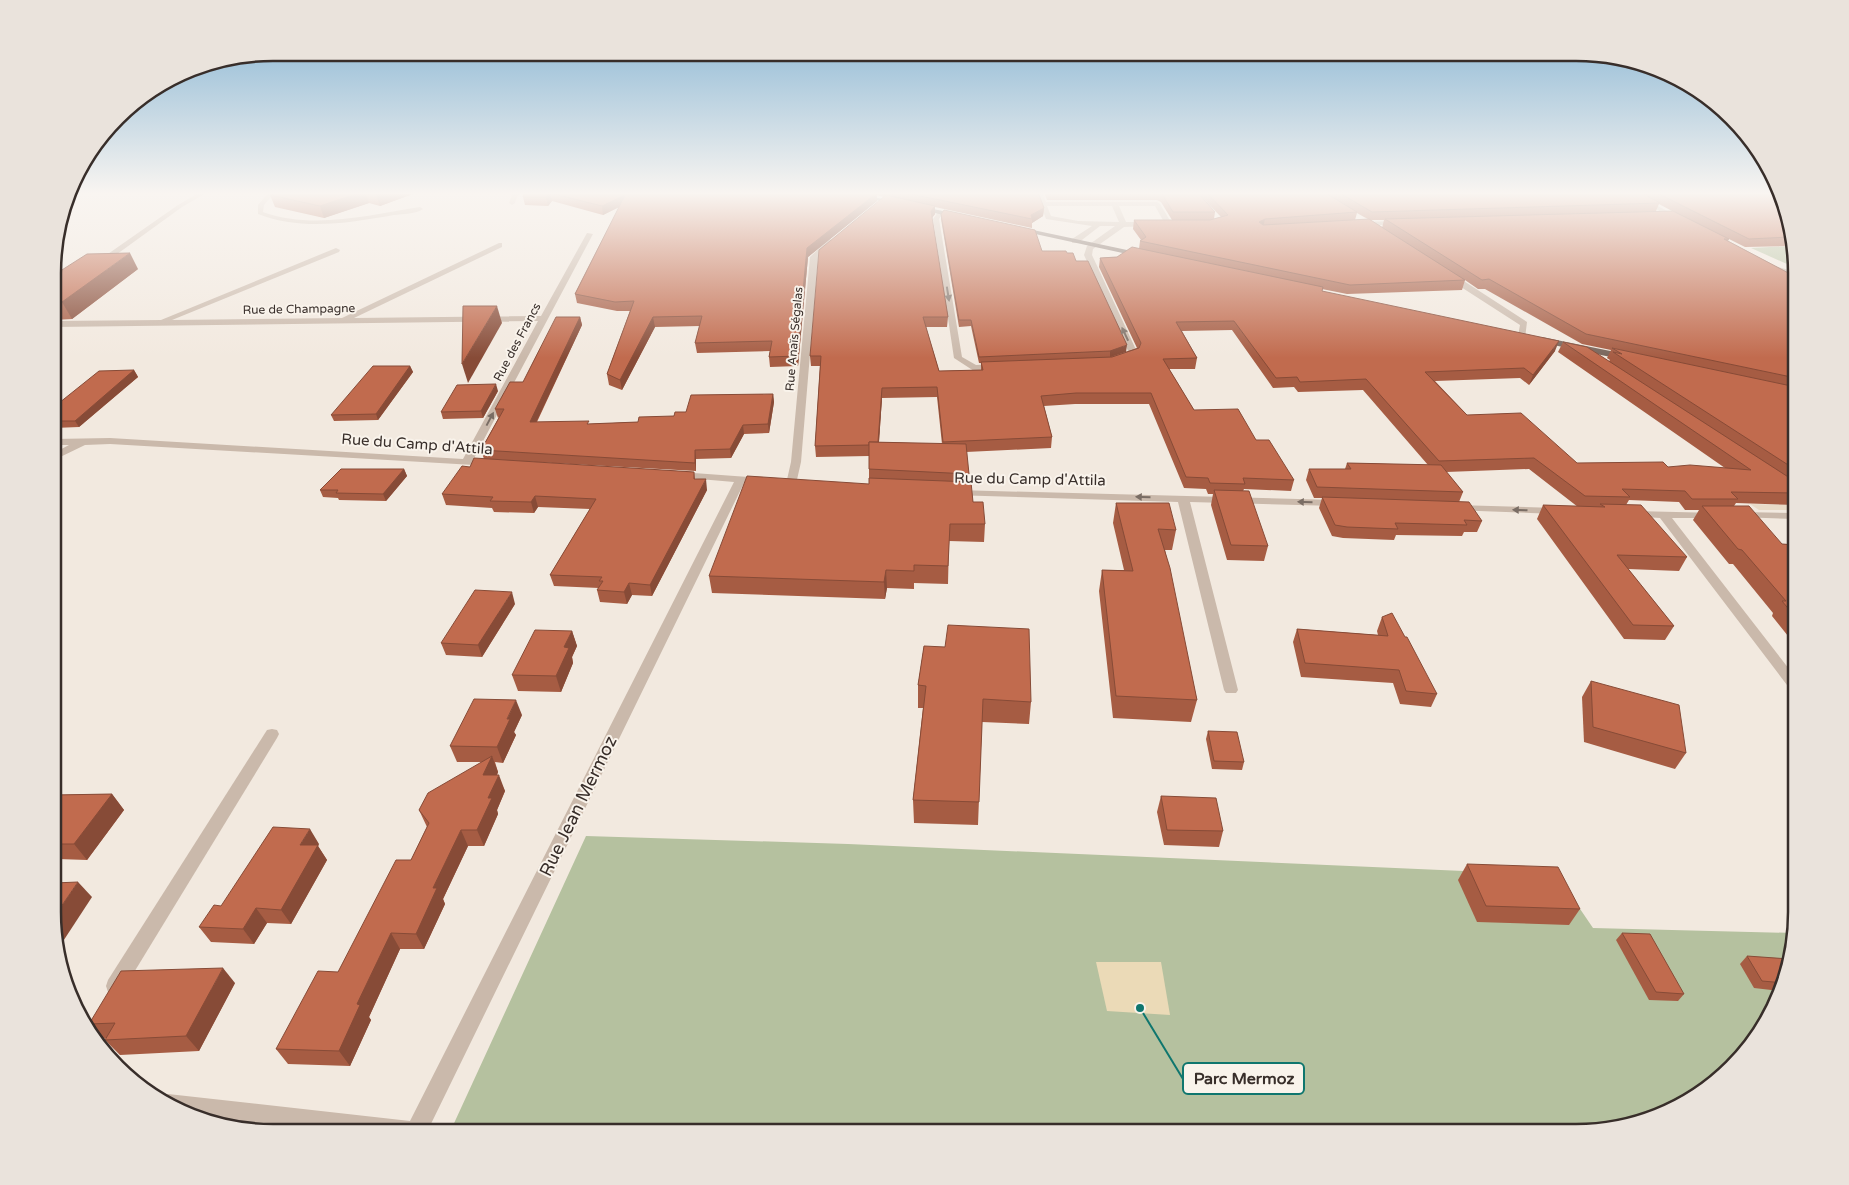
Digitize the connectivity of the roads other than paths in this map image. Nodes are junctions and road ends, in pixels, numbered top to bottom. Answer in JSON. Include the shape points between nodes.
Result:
{"nodes":[{"id":1,"x":122,"y":247,"type":"edge"},
{"id":2,"x":494,"y":247,"type":"edge"},
{"id":3,"x":582,"y":247,"type":"edge"},
{"id":4,"x":825,"y":247,"type":"edge"},
{"id":5,"x":940,"y":247,"type":"edge"},
{"id":6,"x":1092,"y":247,"type":"edge"},
{"id":7,"x":1106,"y":247,"type":"edge"},
{"id":8,"x":336,"y":250,"type":"dead end"},
{"id":9,"x":1153,"y":257,"type":"edge"},
{"id":10,"x":1759,"y":260,"type":"edge"},
{"id":11,"x":93,"y":268,"type":"edge"},
{"id":12,"x":1442,"y":271,"type":"edge"},
{"id":13,"x":1788,"y":272,"type":"edge"},
{"id":14,"x":545,"y":318,"type":"junction"},
{"id":15,"x":341,"y":321,"type":"junction"},
{"id":16,"x":158,"y":323,"type":"junction"},
{"id":17,"x":61,"y":324,"type":"edge"},
{"id":18,"x":1518,"y":335,"type":"joint"},
{"id":19,"x":1579,"y":348,"type":"junction"},
{"id":20,"x":1635,"y":360,"type":"edge"},
{"id":21,"x":1111,"y":362,"type":"edge"},
{"id":22,"x":1602,"y":364,"type":"edge"},
{"id":23,"x":1003,"y":366,"type":"edge"},
{"id":24,"x":86,"y":440,"type":"junction"},
{"id":25,"x":61,"y":442,"type":"edge"},
{"id":26,"x":61,"y":453,"type":"edge"},
{"id":27,"x":467,"y":462,"type":"junction"},
{"id":28,"x":495,"y":464,"type":"edge"},
{"id":29,"x":668,"y":474,"type":"edge"},
{"id":30,"x":741,"y":479,"type":"junction"},
{"id":31,"x":946,"y":492,"type":"edge"},
{"id":32,"x":1183,"y":498,"type":"junction"},
{"id":33,"x":1350,"y":504,"type":"edge"},
{"id":34,"x":1448,"y":507,"type":"edge"},
{"id":35,"x":1566,"y":511,"type":"edge"},
{"id":36,"x":1625,"y":513,"type":"edge"},
{"id":37,"x":1664,"y":515,"type":"junction"},
{"id":38,"x":1788,"y":516,"type":"edge"},
{"id":39,"x":1788,"y":677,"type":"edge"},
{"id":40,"x":1231,"y":690,"type":"dead end"},
{"id":41,"x":272,"y":734,"type":"dead end"},
{"id":42,"x":104,"y":1003,"type":"edge"},
{"id":43,"x":189,"y":1106,"type":"edge"},
{"id":44,"x":344,"y":1124,"type":"edge"},
{"id":45,"x":418,"y":1124,"type":"edge"}],
"edges":[{"from":1,"to":11,"type":"street"},
{"from":2,"to":15,"type":"street"},
{"from":3,"to":14,"type":"street","name":"Rue des Francs"},
{"from":4,"to":30,"type":"street","name":"Rue Anaïs Ségalas","via":[[814,256],[796,462],[787,483]]},
{"from":5,"to":23,"type":"street","one_way":true,"via":[[958,358],[974,368]]},
{"from":21,"to":6,"type":"street","one_way":true,"via":[[1134,354],[1088,255]]},
{"from":7,"to":9,"type":"main road"},
{"from":8,"to":16,"type":"street"},
{"from":10,"to":13,"type":"street"},
{"from":12,"to":18,"type":"street","via":[[1524,324]]},
{"from":14,"to":15,"type":"street","name":"Rue de Champagne"},
{"from":27,"to":14,"type":"street","name":"Rue des Francs","one_way":true},
{"from":15,"to":16,"type":"street","name":"Rue de Champagne"},
{"from":16,"to":17,"type":"street","name":"Rue de Champagne"},
{"from":18,"to":19,"type":"main road"},
{"from":19,"to":20,"type":"main road"},
{"from":19,"to":22,"type":"street"},
{"from":24,"to":25,"type":"street","name":"Rue du Camp d'Attila"},
{"from":24,"to":26,"type":"street"},
{"from":24,"to":27,"type":"street","name":"Rue du Camp d'Attila"},
{"from":27,"to":28,"type":"street","name":"Rue du Camp d'Attila"},
{"from":29,"to":30,"type":"street"},
{"from":30,"to":45,"type":"street","name":"Rue Jean Mermoz"},
{"from":32,"to":31,"type":"street","name":"Rue du Camp d'Attila","one_way":true},
{"from":33,"to":32,"type":"street","name":"Rue du Camp d'Attila","one_way":true},
{"from":32,"to":40,"type":"street"},
{"from":35,"to":34,"type":"street","one_way":true},
{"from":36,"to":37,"type":"street"},
{"from":37,"to":38,"type":"street"},
{"from":37,"to":39,"type":"street"},
{"from":41,"to":42,"type":"street"},
{"from":43,"to":44,"type":"street","name":"Rue Jean Mermoz"}]}
